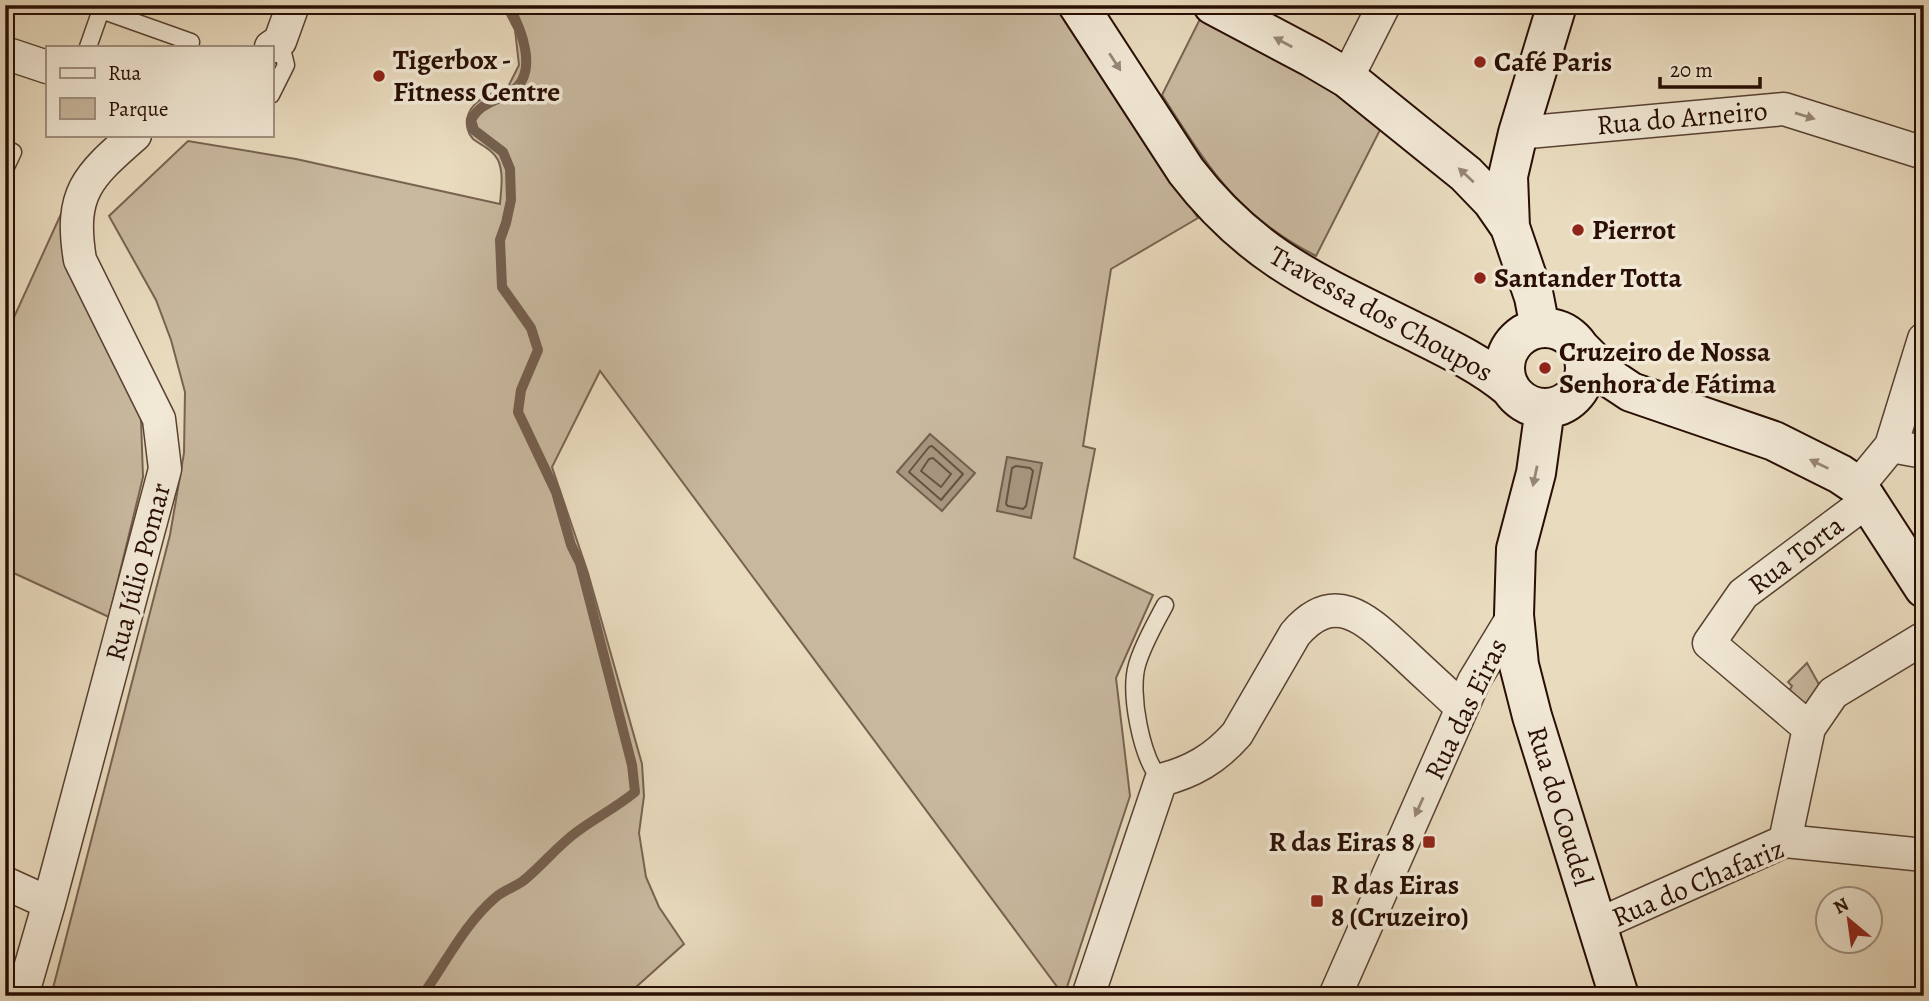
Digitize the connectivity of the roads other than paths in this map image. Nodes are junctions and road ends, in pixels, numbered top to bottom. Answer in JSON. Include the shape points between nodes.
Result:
{"nodes":[{"id":1,"x":293,"y":5,"type":"edge"},
{"id":2,"x":1078,"y":5,"type":"edge"},
{"id":3,"x":1213,"y":5,"type":"edge"},
{"id":4,"x":1384,"y":5,"type":"edge"},
{"id":5,"x":1557,"y":5,"type":"edge"},
{"id":6,"x":191,"y":42,"type":"dead end"},
{"id":7,"x":275,"y":44,"type":"edge"},
{"id":8,"x":88,"y":46,"type":"edge"},
{"id":9,"x":5,"y":53,"type":"edge"},
{"id":10,"x":46,"y":68,"type":"edge"},
{"id":11,"x":1347,"y":78,"type":"junction"},
{"id":12,"x":273,"y":91,"type":"edge"},
{"id":13,"x":1518,"y":133,"type":"junction"},
{"id":14,"x":134,"y":136,"type":"edge"},
{"id":15,"x":5,"y":149,"type":"edge"},
{"id":16,"x":1924,"y":153,"type":"edge"},
{"id":17,"x":5,"y":169,"type":"edge"},
{"id":18,"x":1510,"y":227,"type":"junction"},
{"id":19,"x":1540,"y":328,"type":"junction"},
{"id":20,"x":1924,"y":339,"type":"edge"},
{"id":21,"x":1580,"y":348,"type":"junction"},
{"id":22,"x":1510,"y":388,"type":"junction"},
{"id":23,"x":1545,"y":408,"type":"junction"},
{"id":24,"x":1891,"y":446,"type":"junction"},
{"id":25,"x":1924,"y":453,"type":"edge"},
{"id":26,"x":1862,"y":494,"type":"junction"},
{"id":27,"x":1924,"y":588,"type":"edge"},
{"id":28,"x":1165,"y":605,"type":"dead end"},
{"id":29,"x":1514,"y":615,"type":"junction"},
{"id":30,"x":1924,"y":638,"type":"edge"},
{"id":31,"x":1462,"y":708,"type":"junction"},
{"id":32,"x":1809,"y":728,"type":"junction"},
{"id":33,"x":1161,"y":780,"type":"junction"},
{"id":34,"x":1785,"y":841,"type":"junction"},
{"id":35,"x":1924,"y":855,"type":"edge"},
{"id":36,"x":5,"y":883,"type":"edge"},
{"id":37,"x":49,"y":903,"type":"junction"},
{"id":38,"x":1597,"y":925,"type":"junction"},
{"id":39,"x":22,"y":996,"type":"edge"},
{"id":40,"x":1088,"y":996,"type":"edge"},
{"id":41,"x":1335,"y":996,"type":"edge"},
{"id":42,"x":1619,"y":996,"type":"edge"}],
"edges":[{"from":1,"to":7,"type":"street"},
{"from":2,"to":22,"type":"street","name":"Travessa dos Choupos","one_way":true,"via":[[1186,171],[1244,235],[1290,268],[1457,353]]},
{"from":11,"to":3,"type":"street","one_way":true},
{"from":4,"to":11,"type":"street"},
{"from":5,"to":13,"type":"street"},
{"from":6,"to":8,"type":"lane","via":[[101,10]]},
{"from":7,"to":12,"type":"lane","via":[[286,65]]},
{"from":9,"to":10,"type":"street"},
{"from":18,"to":11,"type":"street","one_way":true,"via":[[1466,174]]},
{"from":13,"to":16,"type":"street","name":"Rua do Arneiro","one_way":true,"via":[[1784,109]]},
{"from":13,"to":18,"type":"street","via":[[1508,176]]},
{"from":14,"to":37,"type":"street","name":"Rua Júlio Pomar","via":[[97,169],[78,206],[75,231],[80,260],[159,419],[165,470]]},
{"from":15,"to":17,"type":"lane","via":[[13,152]]},
{"from":18,"to":19,"type":"street"},
{"from":19,"to":21,"type":"street","via":[[1563,332]]},
{"from":19,"to":22,"type":"street","via":[[1517,339],[1509,350],[1505,362]]},
{"from":20,"to":24,"type":"street"},
{"from":21,"to":23,"type":"street","via":[[1585,368],[1580,388],[1559,406]]},
{"from":26,"to":21,"type":"street","one_way":true,"via":[[1840,474],[1774,441],[1631,392],[1609,378]]},
{"from":22,"to":23,"type":"street","via":[[1525,402]]},
{"from":23,"to":29,"type":"street","name":"Rua das Eiras","one_way":true,"via":[[1536,473],[1516,549]]},
{"from":24,"to":25,"type":"street"},
{"from":24,"to":26,"type":"street"},
{"from":26,"to":27,"type":"street"},
{"from":26,"to":32,"type":"street","name":"Rua Torta","via":[[1742,594],[1709,643]]},
{"from":28,"to":33,"type":"lane","via":[[1140,656],[1134,680],[1143,746]]},
{"from":29,"to":31,"type":"street","name":"Rua das Eiras"},
{"from":29,"to":38,"type":"street","name":"Rua do Coudel","via":[[1519,665],[1532,716]]},
{"from":30,"to":32,"type":"street","via":[[1833,693]]},
{"from":31,"to":33,"type":"street","via":[[1366,619],[1351,612],[1324,614],[1308,621],[1295,635],[1225,748],[1195,769]]},
{"from":31,"to":41,"type":"street","name":"Rua das Eiras","one_way":true},
{"from":32,"to":34,"type":"street"},
{"from":33,"to":40,"type":"street"},
{"from":34,"to":35,"type":"street","name":"Rua do Chafariz"},
{"from":34,"to":38,"type":"street","name":"Rua do Chafariz"},
{"from":36,"to":37,"type":"street"},
{"from":37,"to":39,"type":"street","name":"Rua Júlio Pomar"},
{"from":38,"to":42,"type":"street","name":"Rua do Coudel"}]}
